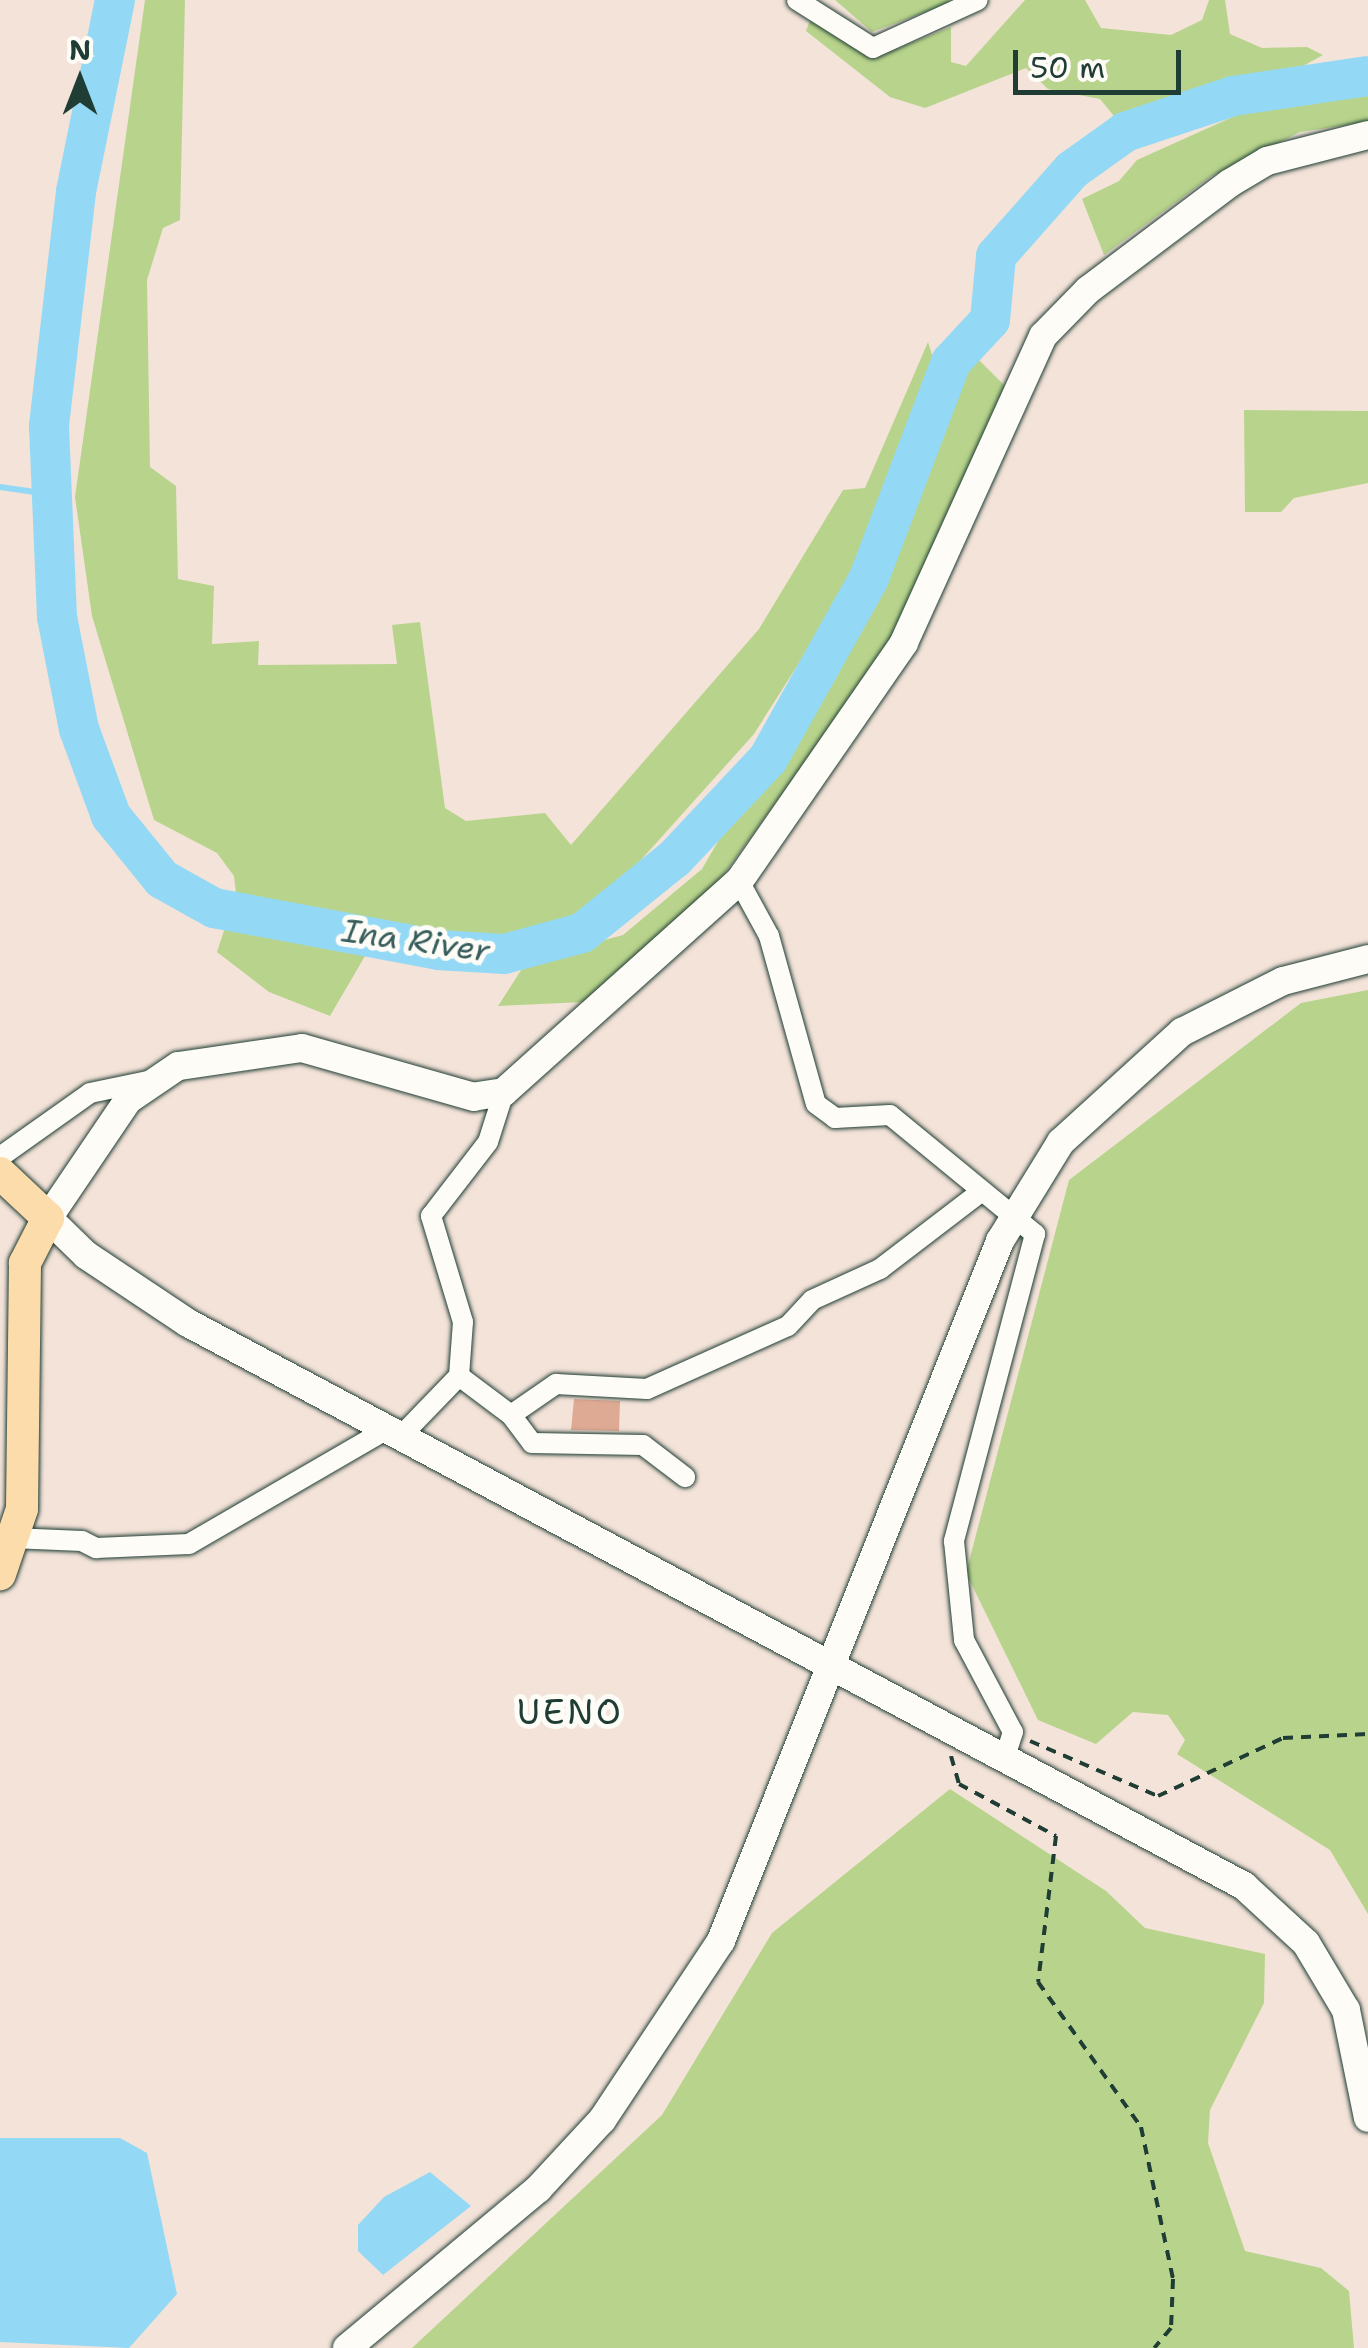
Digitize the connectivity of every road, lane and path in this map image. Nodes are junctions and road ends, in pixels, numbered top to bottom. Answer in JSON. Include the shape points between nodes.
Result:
{"nodes":[{"id":1,"x":797,"y":0,"type":"edge"},
{"id":2,"x":978,"y":0,"type":"edge"},
{"id":3,"x":1368,"y":134,"type":"edge"},
{"id":4,"x":739,"y":881,"type":"junction"},
{"id":5,"x":1368,"y":959,"type":"edge"},
{"id":6,"x":148,"y":1081,"type":"junction"},
{"id":7,"x":504,"y":1092,"type":"junction"},
{"id":8,"x":0,"y":1157,"type":"edge"},
{"id":9,"x":0,"y":1173,"type":"edge"},
{"id":10,"x":978,"y":1194,"type":"junction"},
{"id":11,"x":1014,"y":1213,"type":"junction"},
{"id":12,"x":48,"y":1218,"type":"junction"},
{"id":13,"x":459,"y":1376,"type":"junction"},
{"id":14,"x":511,"y":1415,"type":"junction"},
{"id":15,"x":395,"y":1431,"type":"junction"},
{"id":16,"x":685,"y":1477,"type":"dead end"},
{"id":17,"x":12,"y":1538,"type":"junction"},
{"id":18,"x":0,"y":1574,"type":"edge"},
{"id":19,"x":832,"y":1666,"type":"junction"},
{"id":20,"x":952,"y":1731,"type":"junction"},
{"id":21,"x":1368,"y":1734,"type":"edge"},
{"id":22,"x":1008,"y":1745,"type":"junction"},
{"id":23,"x":1368,"y":2118,"type":"edge"},
{"id":24,"x":347,"y":2348,"type":"edge"},
{"id":25,"x":1154,"y":2348,"type":"edge"}],
"edges":[{"from":1,"to":2,"type":"street","via":[[873,48]]},
{"from":3,"to":4,"type":"street","via":[[1267,161],[1230,183],[1103,278],[1044,336],[904,643]]},
{"from":4,"to":7,"type":"street"},
{"from":4,"to":10,"type":"street","via":[[769,936],[816,1104],[834,1118],[890,1114]]},
{"from":5,"to":11,"type":"street","via":[[1283,982],[1182,1032],[1098,1101]]},
{"from":6,"to":7,"type":"street","via":[[178,1066],[302,1048],[474,1097]]},
{"from":6,"to":8,"type":"street","via":[[90,1093]]},
{"from":6,"to":12,"type":"street"},
{"from":7,"to":13,"type":"street","via":[[488,1142],[432,1216],[430,1230],[463,1322]]},
{"from":9,"to":12,"type":"main road"},
{"from":10,"to":11,"type":"street"},
{"from":10,"to":14,"type":"street","via":[[880,1269],[812,1300],[788,1326],[647,1388],[556,1384]]},
{"from":11,"to":19,"type":"street"},
{"from":11,"to":22,"type":"street","via":[[1035,1234],[954,1541],[964,1640]]},
{"from":12,"to":15,"type":"street","via":[[86,1255],[188,1323]]},
{"from":12,"to":17,"type":"main road","via":[[24,1263],[22,1509]]},
{"from":13,"to":14,"type":"street"},
{"from":13,"to":15,"type":"street"},
{"from":14,"to":16,"type":"street","via":[[532,1443],[644,1446]]},
{"from":15,"to":17,"type":"street","via":[[189,1544],[96,1548],[82,1540]]},
{"from":15,"to":19,"type":"street"},
{"from":17,"to":18,"type":"main road"},
{"from":19,"to":20,"type":"street"},
{"from":19,"to":24,"type":"street","via":[[720,1941],[666,2032],[538,2189]]},
{"from":20,"to":22,"type":"street"},
{"from":20,"to":25,"type":"path","via":[[958,1784],[1056,1836],[1038,1982],[1140,2127],[1173,2280],[1170,2328]]},
{"from":21,"to":22,"type":"path","via":[[1283,1738],[1158,1796]]},
{"from":22,"to":23,"type":"street","via":[[1244,1886],[1306,1942],[1346,2010]]}]}
